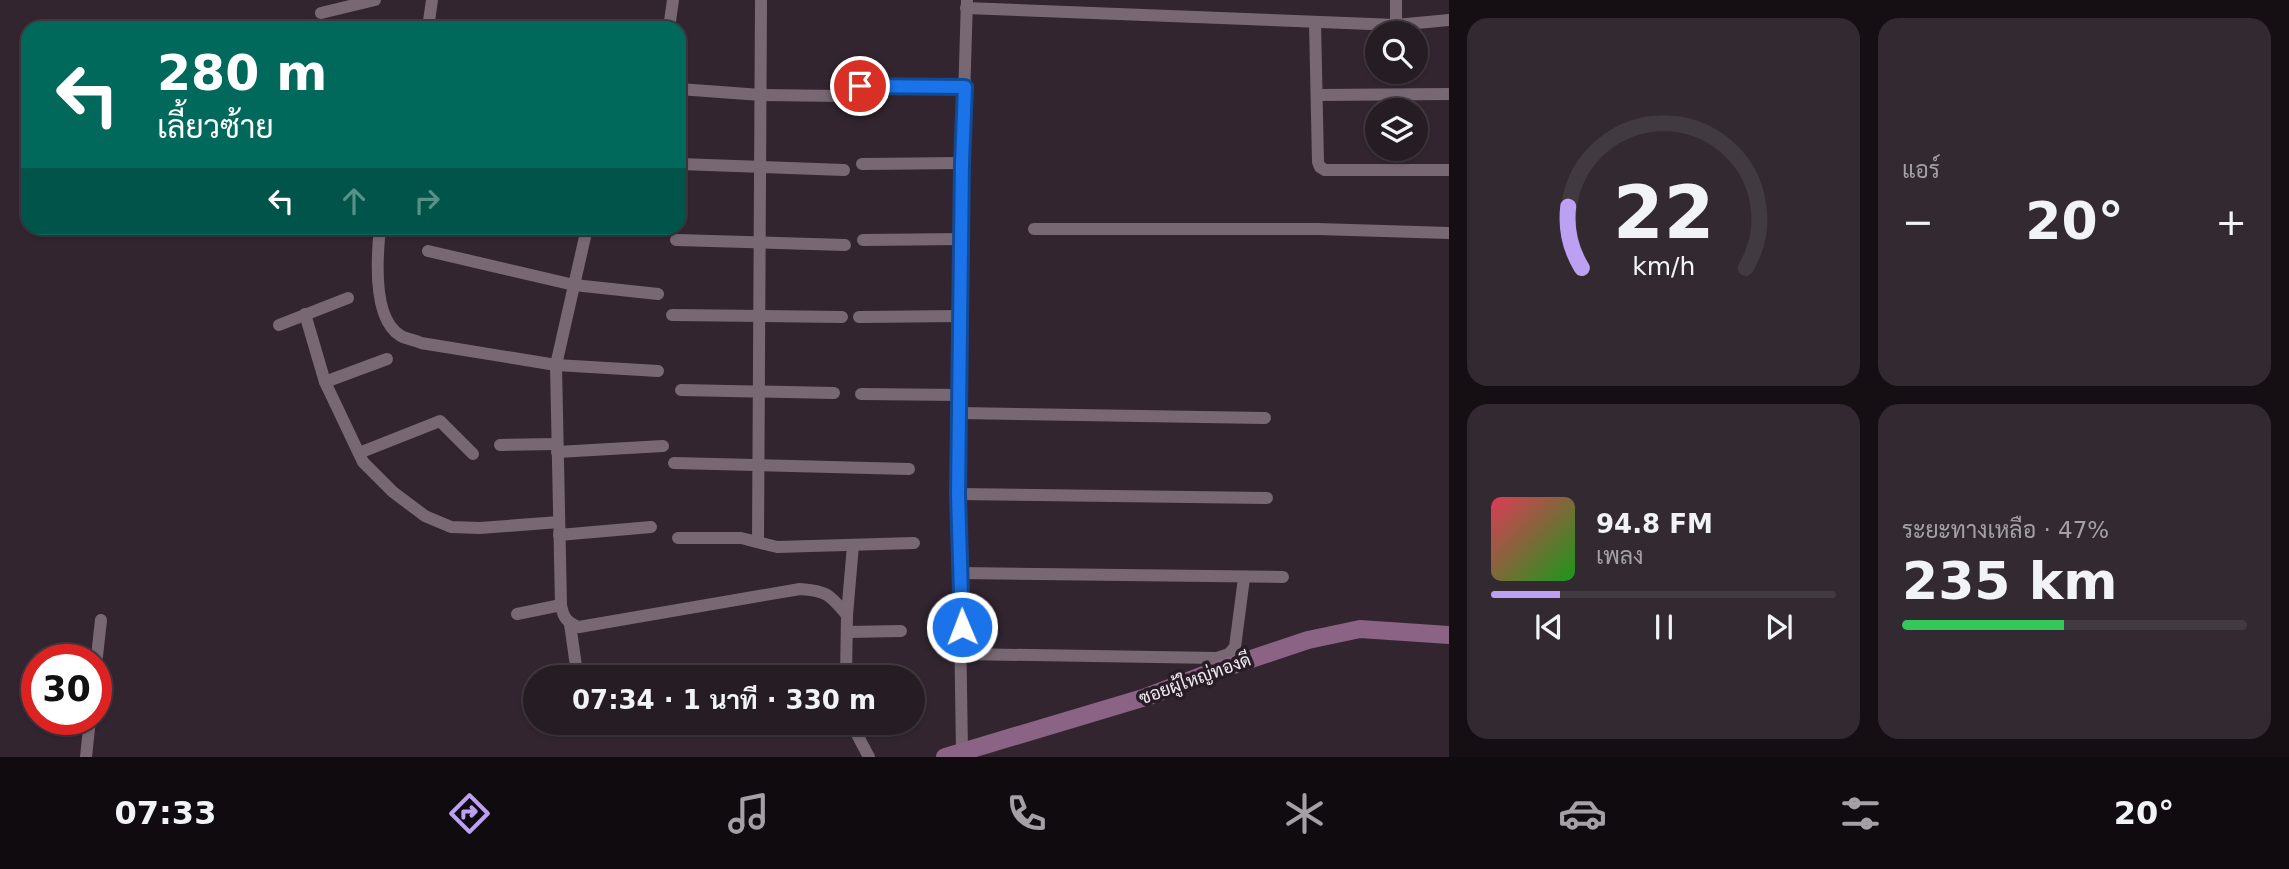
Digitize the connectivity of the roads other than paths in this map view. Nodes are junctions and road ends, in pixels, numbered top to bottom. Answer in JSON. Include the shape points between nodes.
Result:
{"nodes":[{"id":1,"x":375,"y":0,"type":"edge"},
{"id":2,"x":432,"y":0,"type":"edge"},
{"id":3,"x":673,"y":0,"type":"edge"},
{"id":4,"x":761,"y":0,"type":"edge"},
{"id":5,"x":1395,"y":0,"type":"edge"},
{"id":6,"x":966,"y":4,"type":"edge"},
{"id":7,"x":321,"y":13,"type":"dead end"},
{"id":8,"x":1449,"y":20,"type":"edge"},
{"id":9,"x":429,"y":21,"type":"edge"},
{"id":10,"x":670,"y":21,"type":"edge"},
{"id":11,"x":1396,"y":21,"type":"edge"},
{"id":12,"x":1315,"y":22,"type":"junction"},
{"id":13,"x":1428,"y":22,"type":"edge"},
{"id":14,"x":1365,"y":24,"type":"edge"},
{"id":15,"x":860,"y":86,"type":"dead end"},
{"id":16,"x":965,"y":87,"type":"junction"},
{"id":17,"x":686,"y":90,"type":"edge"},
{"id":18,"x":1449,"y":94,"type":"edge"},
{"id":19,"x":761,"y":95,"type":"junction"},
{"id":20,"x":1317,"y":95,"type":"junction"},
{"id":21,"x":843,"y":96,"type":"dead end"},
{"id":22,"x":962,"y":163,"type":"junction"},
{"id":23,"x":686,"y":164,"type":"edge"},
{"id":24,"x":862,"y":164,"type":"dead end"},
{"id":25,"x":760,"y":167,"type":"junction"},
{"id":26,"x":844,"y":170,"type":"dead end"},
{"id":27,"x":1449,"y":170,"type":"edge"},
{"id":28,"x":1034,"y":229,"type":"dead end"},
{"id":29,"x":1449,"y":233,"type":"edge"},
{"id":30,"x":380,"y":235,"type":"edge"},
{"id":31,"x":585,"y":235,"type":"edge"},
{"id":32,"x":962,"y":239,"type":"junction"},
{"id":33,"x":676,"y":240,"type":"dead end"},
{"id":34,"x":863,"y":240,"type":"dead end"},
{"id":35,"x":760,"y":242,"type":"junction"},
{"id":36,"x":845,"y":245,"type":"dead end"},
{"id":37,"x":428,"y":251,"type":"dead end"},
{"id":38,"x":574,"y":285,"type":"junction"},
{"id":39,"x":658,"y":295,"type":"dead end"},
{"id":40,"x":348,"y":298,"type":"dead end"},
{"id":41,"x":305,"y":313,"type":"junction"},
{"id":42,"x":672,"y":315,"type":"dead end"},
{"id":43,"x":961,"y":316,"type":"junction"},
{"id":44,"x":759,"y":317,"type":"junction"},
{"id":45,"x":842,"y":317,"type":"dead end"},
{"id":46,"x":859,"y":317,"type":"dead end"},
{"id":47,"x":279,"y":325,"type":"dead end"},
{"id":48,"x":387,"y":359,"type":"dead end"},
{"id":49,"x":556,"y":365,"type":"junction"},
{"id":50,"x":658,"y":371,"type":"dead end"},
{"id":51,"x":325,"y":382,"type":"junction"},
{"id":52,"x":681,"y":390,"type":"dead end"},
{"id":53,"x":759,"y":391,"type":"junction"},
{"id":54,"x":834,"y":393,"type":"dead end"},
{"id":55,"x":861,"y":394,"type":"dead end"},
{"id":56,"x":960,"y":395,"type":"junction"},
{"id":57,"x":961,"y":413,"type":"junction"},
{"id":58,"x":1265,"y":418,"type":"dead end"},
{"id":59,"x":500,"y":445,"type":"dead end"},
{"id":60,"x":663,"y":446,"type":"dead end"},
{"id":61,"x":557,"y":448,"type":"junction"},
{"id":62,"x":359,"y":453,"type":"junction"},
{"id":63,"x":473,"y":454,"type":"dead end"},
{"id":64,"x":674,"y":463,"type":"dead end"},
{"id":65,"x":758,"y":467,"type":"junction"},
{"id":66,"x":909,"y":469,"type":"dead end"},
{"id":67,"x":958,"y":494,"type":"junction"},
{"id":68,"x":1267,"y":498,"type":"dead end"},
{"id":69,"x":651,"y":527,"type":"dead end"},
{"id":70,"x":559,"y":529,"type":"junction"},
{"id":71,"x":678,"y":538,"type":"dead end"},
{"id":72,"x":758,"y":540,"type":"junction"},
{"id":73,"x":914,"y":542,"type":"dead end"},
{"id":74,"x":853,"y":545,"type":"junction"},
{"id":75,"x":960,"y":573,"type":"junction"},
{"id":76,"x":1283,"y":577,"type":"dead end"},
{"id":77,"x":1244,"y":578,"type":"junction"},
{"id":78,"x":561,"y":605,"type":"junction"},
{"id":79,"x":517,"y":614,"type":"dead end"},
{"id":80,"x":847,"y":615,"type":"junction"},
{"id":81,"x":101,"y":620,"type":"dead end"},
{"id":82,"x":570,"y":624,"type":"junction"},
{"id":83,"x":901,"y":631,"type":"dead end"},
{"id":84,"x":847,"y":632,"type":"junction"},
{"id":85,"x":1449,"y":635,"type":"edge"},
{"id":86,"x":98,"y":644,"type":"edge"},
{"id":87,"x":962,"y":654,"type":"junction"},
{"id":88,"x":576,"y":665,"type":"edge"},
{"id":89,"x":846,"y":665,"type":"edge"},
{"id":90,"x":88,"y":735,"type":"edge"},
{"id":91,"x":856,"y":735,"type":"edge"},
{"id":92,"x":954,"y":755,"type":"edge"},
{"id":93,"x":865,"y":756,"type":"edge"},
{"id":94,"x":86,"y":757,"type":"edge"}],
"edges":[{"from":1,"to":7,"type":"street"},
{"from":2,"to":9,"type":"street"},
{"from":3,"to":10,"type":"street"},
{"from":4,"to":19,"type":"street"},
{"from":5,"to":11,"type":"street"},
{"from":6,"to":12,"type":"street"},
{"from":6,"to":16,"type":"street"},
{"from":8,"to":13,"type":"street"},
{"from":12,"to":14,"type":"street"},
{"from":12,"to":20,"type":"street"},
{"from":15,"to":16,"type":"street"},
{"from":16,"to":22,"type":"street"},
{"from":17,"to":19,"type":"street"},
{"from":18,"to":20,"type":"street"},
{"from":19,"to":21,"type":"street"},
{"from":19,"to":25,"type":"street"},
{"from":20,"to":27,"type":"street","via":[[1320,167],[1325,170]]},
{"from":22,"to":24,"type":"street"},
{"from":22,"to":32,"type":"street"},
{"from":23,"to":25,"type":"street"},
{"from":25,"to":26,"type":"street"},
{"from":25,"to":35,"type":"street"},
{"from":28,"to":29,"type":"street"},
{"from":30,"to":49,"type":"street","via":[[382,311],[400,335],[421,343]]},
{"from":31,"to":38,"type":"street"},
{"from":32,"to":34,"type":"street"},
{"from":32,"to":43,"type":"street"},
{"from":33,"to":35,"type":"street"},
{"from":35,"to":36,"type":"street"},
{"from":35,"to":44,"type":"street"},
{"from":37,"to":38,"type":"street"},
{"from":38,"to":39,"type":"street"},
{"from":38,"to":49,"type":"street"},
{"from":40,"to":41,"type":"street"},
{"from":41,"to":47,"type":"street"},
{"from":41,"to":51,"type":"street"},
{"from":42,"to":44,"type":"street"},
{"from":43,"to":46,"type":"street"},
{"from":43,"to":56,"type":"street"},
{"from":44,"to":45,"type":"street"},
{"from":44,"to":53,"type":"street"},
{"from":48,"to":51,"type":"street"},
{"from":49,"to":50,"type":"street"},
{"from":49,"to":61,"type":"street"},
{"from":51,"to":62,"type":"street"},
{"from":52,"to":53,"type":"street"},
{"from":53,"to":54,"type":"street"},
{"from":53,"to":65,"type":"street"},
{"from":55,"to":56,"type":"street"},
{"from":56,"to":57,"type":"street"},
{"from":57,"to":58,"type":"street"},
{"from":57,"to":67,"type":"street"},
{"from":59,"to":61,"type":"street"},
{"from":60,"to":61,"type":"street"},
{"from":61,"to":70,"type":"street"},
{"from":62,"to":63,"type":"street","via":[[440,421]]},
{"from":62,"to":70,"type":"street","via":[[393,492],[425,516],[451,527]]},
{"from":64,"to":65,"type":"street"},
{"from":65,"to":66,"type":"street"},
{"from":65,"to":72,"type":"street"},
{"from":67,"to":68,"type":"street"},
{"from":67,"to":75,"type":"street"},
{"from":69,"to":70,"type":"street"},
{"from":70,"to":78,"type":"street"},
{"from":71,"to":72,"type":"street"},
{"from":72,"to":74,"type":"street","via":[[776,547]]},
{"from":73,"to":74,"type":"street"},
{"from":74,"to":80,"type":"street"},
{"from":75,"to":77,"type":"street"},
{"from":75,"to":87,"type":"street"},
{"from":76,"to":77,"type":"street"},
{"from":77,"to":87,"type":"street","via":[[1235,647],[1217,658]]},
{"from":78,"to":79,"type":"street"},
{"from":78,"to":82,"type":"street"},
{"from":80,"to":82,"type":"street","via":[[830,594],[800,589],[579,627]]},
{"from":80,"to":84,"type":"street"},
{"from":81,"to":86,"type":"street"},
{"from":82,"to":88,"type":"street"},
{"from":83,"to":84,"type":"street"},
{"from":84,"to":89,"type":"street"},
{"from":85,"to":92,"type":"street","name":"ซอยผู้ใหญ่ทองดี","via":[[1360,629],[1308,640],[1146,697]]},
{"from":87,"to":92,"type":"street"},
{"from":90,"to":94,"type":"street"},
{"from":91,"to":93,"type":"street"}]}
